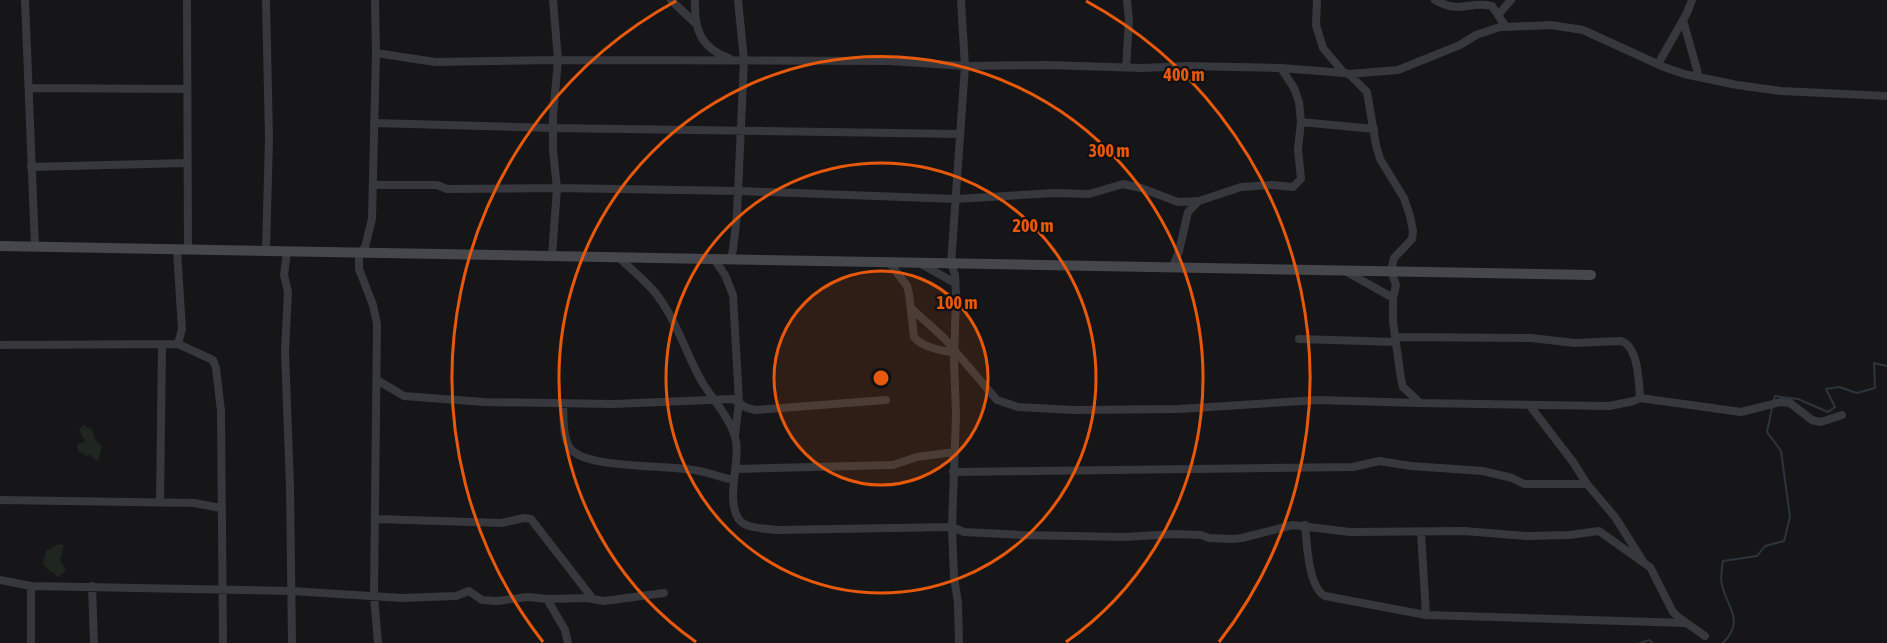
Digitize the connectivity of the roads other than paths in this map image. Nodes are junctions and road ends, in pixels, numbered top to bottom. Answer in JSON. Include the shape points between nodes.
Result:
{"nodes":[{"id":1,"x":25,"y":0,"type":"edge"},
{"id":2,"x":187,"y":0,"type":"edge"},
{"id":3,"x":266,"y":0,"type":"edge"},
{"id":4,"x":375,"y":0,"type":"edge"},
{"id":5,"x":553,"y":0,"type":"edge"},
{"id":6,"x":671,"y":0,"type":"edge"},
{"id":7,"x":694,"y":0,"type":"edge"},
{"id":8,"x":738,"y":0,"type":"edge"},
{"id":9,"x":962,"y":0,"type":"edge"},
{"id":10,"x":1127,"y":0,"type":"edge"},
{"id":11,"x":1317,"y":0,"type":"edge"},
{"id":12,"x":1435,"y":0,"type":"edge"},
{"id":13,"x":1511,"y":0,"type":"edge"},
{"id":14,"x":1692,"y":0,"type":"edge"},
{"id":15,"x":1499,"y":14,"type":"junction"},
{"id":16,"x":1683,"y":20,"type":"junction"},
{"id":17,"x":694,"y":22,"type":"junction"},
{"id":18,"x":1506,"y":27,"type":"junction"},
{"id":19,"x":376,"y":53,"type":"junction"},
{"id":20,"x":558,"y":60,"type":"junction"},
{"id":21,"x":740,"y":60,"type":"junction"},
{"id":22,"x":1658,"y":64,"type":"junction"},
{"id":23,"x":965,"y":66,"type":"junction"},
{"id":24,"x":1126,"y":68,"type":"junction"},
{"id":25,"x":1281,"y":68,"type":"junction"},
{"id":26,"x":1347,"y":73,"type":"junction"},
{"id":27,"x":1699,"y":77,"type":"junction"},
{"id":28,"x":29,"y":88,"type":"junction"},
{"id":29,"x":186,"y":90,"type":"junction"},
{"id":30,"x":1887,"y":96,"type":"edge"},
{"id":31,"x":1301,"y":122,"type":"junction"},
{"id":32,"x":374,"y":123,"type":"junction"},
{"id":33,"x":390,"y":123,"type":"junction"},
{"id":34,"x":553,"y":128,"type":"junction"},
{"id":35,"x":1374,"y":129,"type":"junction"},
{"id":36,"x":741,"y":130,"type":"junction"},
{"id":37,"x":960,"y":134,"type":"junction"},
{"id":38,"x":374,"y":136,"type":"junction"},
{"id":39,"x":186,"y":163,"type":"junction"},
{"id":40,"x":32,"y":167,"type":"junction"},
{"id":41,"x":374,"y":185,"type":"junction"},
{"id":42,"x":557,"y":188,"type":"junction"},
{"id":43,"x":739,"y":191,"type":"junction"},
{"id":44,"x":956,"y":199,"type":"junction"},
{"id":45,"x":1199,"y":201,"type":"junction"},
{"id":46,"x":0,"y":246,"type":"edge"},
{"id":47,"x":35,"y":247,"type":"junction"},
{"id":48,"x":183,"y":250,"type":"junction"},
{"id":49,"x":266,"y":251,"type":"junction"},
{"id":50,"x":287,"y":252,"type":"junction"},
{"id":51,"x":359,"y":253,"type":"junction"},
{"id":52,"x":552,"y":256,"type":"junction"},
{"id":53,"x":619,"y":258,"type":"junction"},
{"id":54,"x":714,"y":259,"type":"junction"},
{"id":55,"x":730,"y":260,"type":"junction"},
{"id":56,"x":889,"y":262,"type":"junction"},
{"id":57,"x":920,"y":263,"type":"junction"},
{"id":58,"x":951,"y":264,"type":"junction"},
{"id":59,"x":1173,"y":267,"type":"junction"},
{"id":60,"x":1342,"y":271,"type":"junction"},
{"id":61,"x":1390,"y":272,"type":"junction"},
{"id":62,"x":1591,"y":275,"type":"dead end"},
{"id":63,"x":955,"y":283,"type":"junction"},
{"id":64,"x":1393,"y":297,"type":"junction"},
{"id":65,"x":912,"y":309,"type":"junction"},
{"id":66,"x":1299,"y":339,"type":"dead end"},
{"id":67,"x":1395,"y":339,"type":"junction"},
{"id":68,"x":178,"y":344,"type":"junction"},
{"id":69,"x":0,"y":345,"type":"edge"},
{"id":70,"x":162,"y":345,"type":"junction"},
{"id":71,"x":955,"y":352,"type":"junction"},
{"id":72,"x":377,"y":380,"type":"junction"},
{"id":73,"x":1640,"y":398,"type":"junction"},
{"id":74,"x":712,"y":399,"type":"junction"},
{"id":75,"x":886,"y":400,"type":"dead end"},
{"id":76,"x":739,"y":402,"type":"junction"},
{"id":77,"x":563,"y":403,"type":"junction"},
{"id":78,"x":1420,"y":403,"type":"junction"},
{"id":79,"x":1530,"y":406,"type":"junction"},
{"id":80,"x":1842,"y":415,"type":"dead end"},
{"id":81,"x":735,"y":438,"type":"junction"},
{"id":82,"x":954,"y":452,"type":"junction"},
{"id":83,"x":735,"y":469,"type":"junction"},
{"id":84,"x":953,"y":472,"type":"junction"},
{"id":85,"x":734,"y":480,"type":"junction"},
{"id":86,"x":1587,"y":484,"type":"junction"},
{"id":87,"x":0,"y":500,"type":"edge"},
{"id":88,"x":160,"y":502,"type":"junction"},
{"id":89,"x":221,"y":508,"type":"junction"},
{"id":90,"x":376,"y":519,"type":"junction"},
{"id":91,"x":1305,"y":525,"type":"junction"},
{"id":92,"x":952,"y":527,"type":"junction"},
{"id":93,"x":1421,"y":532,"type":"junction"},
{"id":94,"x":1644,"y":563,"type":"junction"},
{"id":95,"x":0,"y":580,"type":"edge"},
{"id":96,"x":31,"y":586,"type":"junction"},
{"id":97,"x":92,"y":586,"type":"junction"},
{"id":98,"x":224,"y":591,"type":"junction"},
{"id":99,"x":292,"y":591,"type":"junction"},
{"id":100,"x":664,"y":593,"type":"dead end"},
{"id":101,"x":374,"y":597,"type":"junction"},
{"id":102,"x":547,"y":599,"type":"junction"},
{"id":103,"x":593,"y":599,"type":"junction"},
{"id":104,"x":1426,"y":615,"type":"junction"},
{"id":105,"x":1685,"y":623,"type":"junction"},
{"id":106,"x":1705,"y":636,"type":"dead end"},
{"id":107,"x":31,"y":643,"type":"edge"},
{"id":108,"x":94,"y":643,"type":"edge"},
{"id":109,"x":223,"y":643,"type":"edge"},
{"id":110,"x":292,"y":643,"type":"edge"},
{"id":111,"x":378,"y":643,"type":"edge"},
{"id":112,"x":568,"y":643,"type":"edge"},
{"id":113,"x":959,"y":643,"type":"edge"}],
"edges":[{"from":1,"to":28,"type":"street"},
{"from":2,"to":29,"type":"street"},
{"from":3,"to":49,"type":"street"},
{"from":4,"to":19,"type":"street"},
{"from":5,"to":20,"type":"street"},
{"from":6,"to":17,"type":"street"},
{"from":7,"to":17,"type":"street"},
{"from":8,"to":21,"type":"street"},
{"from":9,"to":23,"type":"street"},
{"from":10,"to":24,"type":"street"},
{"from":11,"to":26,"type":"street","via":[[1316,26],[1323,48]]},
{"from":12,"to":15,"type":"street","via":[[1459,8],[1486,4]]},
{"from":13,"to":15,"type":"street"},
{"from":14,"to":16,"type":"street"},
{"from":15,"to":18,"type":"street"},
{"from":16,"to":22,"type":"street"},
{"from":16,"to":27,"type":"street"},
{"from":17,"to":21,"type":"street","via":[[701,37],[720,55]]},
{"from":18,"to":22,"type":"street","via":[[1551,25],[1583,30]]},
{"from":18,"to":26,"type":"street","via":[[1476,35],[1398,70]]},
{"from":19,"to":20,"type":"street","via":[[435,62]]},
{"from":19,"to":32,"type":"street"},
{"from":20,"to":21,"type":"street"},
{"from":20,"to":34,"type":"street"},
{"from":21,"to":23,"type":"street"},
{"from":21,"to":36,"type":"street"},
{"from":22,"to":27,"type":"street"},
{"from":23,"to":24,"type":"street"},
{"from":23,"to":37,"type":"street"},
{"from":24,"to":25,"type":"street"},
{"from":25,"to":26,"type":"street"},
{"from":25,"to":31,"type":"street","via":[[1297,94]]},
{"from":26,"to":35,"type":"street","via":[[1367,92]]},
{"from":27,"to":30,"type":"street","via":[[1781,91]]},
{"from":28,"to":29,"type":"street"},
{"from":28,"to":40,"type":"street"},
{"from":29,"to":39,"type":"street"},
{"from":31,"to":35,"type":"street"},
{"from":31,"to":45,"type":"street","via":[[1301,179],[1297,185],[1241,187]]},
{"from":32,"to":33,"type":"street"},
{"from":32,"to":38,"type":"street"},
{"from":33,"to":34,"type":"street"},
{"from":33,"to":38,"type":"street"},
{"from":34,"to":36,"type":"street"},
{"from":34,"to":42,"type":"street"},
{"from":35,"to":61,"type":"street","via":[[1380,159],[1407,204],[1413,231],[1410,244],[1394,258]]},
{"from":36,"to":37,"type":"street"},
{"from":36,"to":43,"type":"street"},
{"from":37,"to":44,"type":"street"},
{"from":38,"to":41,"type":"street"},
{"from":39,"to":40,"type":"street"},
{"from":39,"to":48,"type":"street"},
{"from":40,"to":47,"type":"street"},
{"from":41,"to":42,"type":"street"},
{"from":41,"to":51,"type":"street","via":[[372,219],[365,247]]},
{"from":42,"to":43,"type":"street"},
{"from":42,"to":52,"type":"street"},
{"from":43,"to":44,"type":"street"},
{"from":43,"to":55,"type":"street"},
{"from":44,"to":45,"type":"street","via":[[1089,194],[1122,184],[1178,201]]},
{"from":44,"to":58,"type":"street"},
{"from":45,"to":59,"type":"street","via":[[1188,212]]},
{"from":46,"to":47,"type":"street"},
{"from":47,"to":48,"type":"street"},
{"from":48,"to":49,"type":"street"},
{"from":48,"to":68,"type":"street","via":[[182,329]]},
{"from":49,"to":50,"type":"street"},
{"from":50,"to":51,"type":"street"},
{"from":50,"to":99,"type":"street","via":[[285,351]]},
{"from":51,"to":52,"type":"street"},
{"from":51,"to":72,"type":"street","via":[[361,278],[377,324]]},
{"from":52,"to":53,"type":"street"},
{"from":53,"to":54,"type":"street"},
{"from":53,"to":74,"type":"street","via":[[654,290]]},
{"from":54,"to":55,"type":"street"},
{"from":54,"to":76,"type":"street","via":[[733,295]]},
{"from":55,"to":56,"type":"street"},
{"from":56,"to":57,"type":"street"},
{"from":56,"to":65,"type":"street","via":[[907,286]]},
{"from":57,"to":58,"type":"street"},
{"from":57,"to":63,"type":"street"},
{"from":58,"to":59,"type":"street"},
{"from":58,"to":63,"type":"street"},
{"from":59,"to":60,"type":"street"},
{"from":60,"to":61,"type":"street"},
{"from":60,"to":64,"type":"street"},
{"from":61,"to":62,"type":"street"},
{"from":61,"to":64,"type":"street","via":[[1396,285]]},
{"from":63,"to":71,"type":"street"},
{"from":64,"to":67,"type":"street"},
{"from":65,"to":71,"type":"street"},
{"from":65,"to":71,"type":"street","via":[[912,328],[918,342]]},
{"from":66,"to":67,"type":"street"},
{"from":67,"to":73,"type":"street","via":[[1621,341],[1632,350]]},
{"from":67,"to":78,"type":"street","via":[[1403,387]]},
{"from":68,"to":70,"type":"street"},
{"from":68,"to":89,"type":"street","via":[[208,356],[216,368],[221,411]]},
{"from":69,"to":70,"type":"street"},
{"from":70,"to":88,"type":"street"},
{"from":71,"to":78,"type":"street","via":[[998,400],[1018,407],[1179,409],[1318,400]]},
{"from":71,"to":82,"type":"street"},
{"from":72,"to":77,"type":"street","via":[[404,396]]},
{"from":72,"to":90,"type":"street"},
{"from":73,"to":79,"type":"street","via":[[1609,406]]},
{"from":73,"to":80,"type":"street","via":[[1741,412],[1790,403],[1821,422]]},
{"from":74,"to":76,"type":"street"},
{"from":74,"to":77,"type":"street"},
{"from":74,"to":81,"type":"street"},
{"from":75,"to":76,"type":"street","via":[[756,410]]},
{"from":76,"to":81,"type":"street"},
{"from":77,"to":85,"type":"street","via":[[565,438],[577,456],[599,462],[698,470]]},
{"from":78,"to":79,"type":"street"},
{"from":79,"to":86,"type":"street"},
{"from":81,"to":83,"type":"street"},
{"from":82,"to":83,"type":"street","via":[[893,465]]},
{"from":82,"to":84,"type":"street"},
{"from":83,"to":85,"type":"street"},
{"from":84,"to":86,"type":"street","via":[[1353,467],[1379,461],[1483,471],[1524,484]]},
{"from":84,"to":92,"type":"street"},
{"from":85,"to":92,"type":"street","via":[[737,517],[750,526],[776,530]]},
{"from":86,"to":94,"type":"street","via":[[1615,517]]},
{"from":87,"to":88,"type":"street"},
{"from":88,"to":89,"type":"street"},
{"from":89,"to":98,"type":"street"},
{"from":90,"to":101,"type":"street"},
{"from":90,"to":103,"type":"street","via":[[502,524],[531,519]]},
{"from":91,"to":92,"type":"street","via":[[1231,539],[1174,534],[1021,535],[964,532]]},
{"from":91,"to":93,"type":"street","via":[[1350,532]]},
{"from":91,"to":104,"type":"street","via":[[1313,580],[1319,592]]},
{"from":92,"to":113,"type":"street"},
{"from":93,"to":94,"type":"street","via":[[1527,536],[1599,531]]},
{"from":93,"to":104,"type":"street"},
{"from":94,"to":105,"type":"street","via":[[1655,575],[1673,612]]},
{"from":95,"to":96,"type":"street"},
{"from":96,"to":97,"type":"street"},
{"from":96,"to":107,"type":"street"},
{"from":97,"to":98,"type":"street"},
{"from":97,"to":108,"type":"street"},
{"from":98,"to":99,"type":"street"},
{"from":98,"to":109,"type":"street"},
{"from":99,"to":101,"type":"street"},
{"from":99,"to":110,"type":"street"},
{"from":100,"to":103,"type":"street"},
{"from":101,"to":102,"type":"street","via":[[456,596],[469,591],[486,601]]},
{"from":101,"to":111,"type":"street"},
{"from":102,"to":103,"type":"street"},
{"from":102,"to":112,"type":"street"},
{"from":104,"to":105,"type":"street"},
{"from":105,"to":106,"type":"street"}]}
